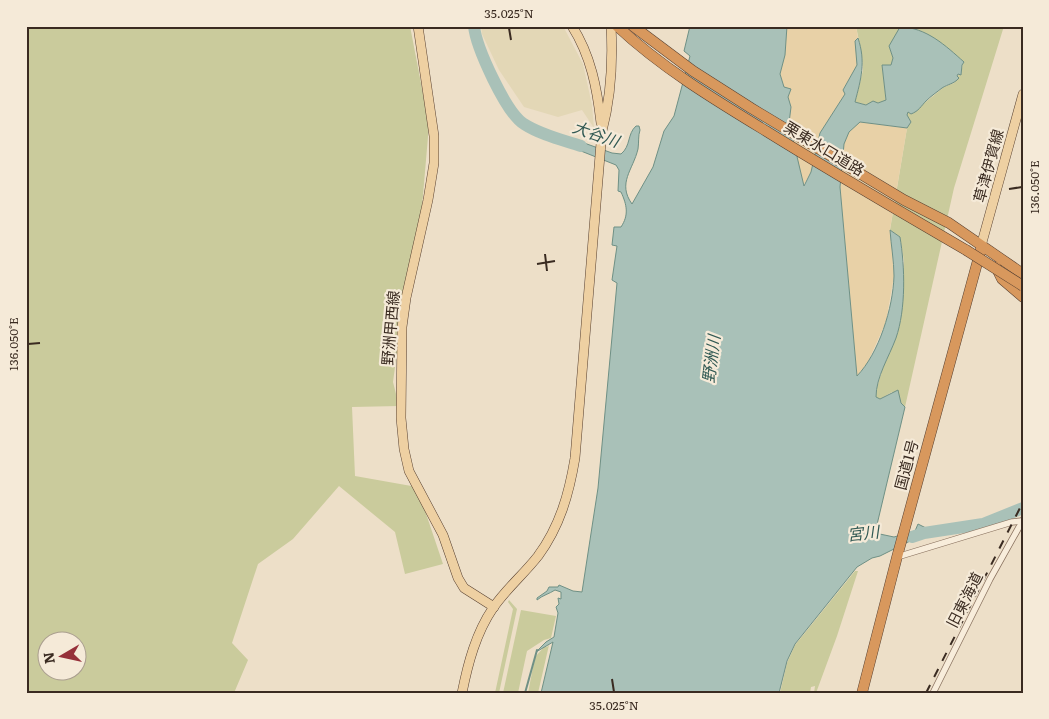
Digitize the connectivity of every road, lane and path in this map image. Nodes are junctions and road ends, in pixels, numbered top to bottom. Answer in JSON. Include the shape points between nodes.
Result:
{"nodes":[{"id":1,"x":418,"y":26,"type":"edge"},
{"id":2,"x":572,"y":26,"type":"edge"},
{"id":3,"x":612,"y":26,"type":"edge"},
{"id":4,"x":617,"y":26,"type":"edge"},
{"id":5,"x":633,"y":26,"type":"edge"},
{"id":6,"x":1023,"y":94,"type":"edge"},
{"id":7,"x":602,"y":131,"type":"junction"},
{"id":8,"x":981,"y":246,"type":"junction"},
{"id":9,"x":1023,"y":274,"type":"edge"},
{"id":10,"x":1023,"y":286,"type":"edge"},
{"id":11,"x":1023,"y":297,"type":"edge"},
{"id":12,"x":1023,"y":520,"type":"edge"},
{"id":13,"x":898,"y":554,"type":"junction"},
{"id":14,"x":494,"y":607,"type":"junction"},
{"id":15,"x":462,"y":693,"type":"edge"},
{"id":16,"x":862,"y":693,"type":"edge"},
{"id":17,"x":933,"y":693,"type":"edge"}],
"edges":[{"from":1,"to":14,"type":"main road","name":"野洲甲西線","via":[[434,136],[434,163],[402,327],[401,418],[404,448],[409,471],[443,535],[458,578],[464,588]]},
{"from":2,"to":7,"type":"main road","via":[[582,41],[592,68]]},
{"from":3,"to":7,"type":"main road","via":[[613,55]]},
{"from":4,"to":10,"type":"highway","name":"栗東水口道路","bridge":true,"via":[[683,78],[738,114]]},
{"from":5,"to":8,"type":"highway","name":"栗東水口道路","via":[[751,108],[904,200],[949,223]]},
{"from":6,"to":8,"type":"main road","name":"草津伊賀線"},
{"from":7,"to":14,"type":"main road","via":[[570,487],[554,532]]},
{"from":8,"to":9,"type":"highway","name":"栗東水口道路"},
{"from":8,"to":11,"type":"highway","via":[[1002,279]]},
{"from":8,"to":13,"type":"highway","name":"国道1号"},
{"from":12,"to":13,"type":"street"},
{"from":12,"to":17,"type":"street","name":"旧東海道"},
{"from":13,"to":16,"type":"highway","name":"国道1号"},
{"from":14,"to":15,"type":"main road","via":[[479,633],[467,666]]}]}
